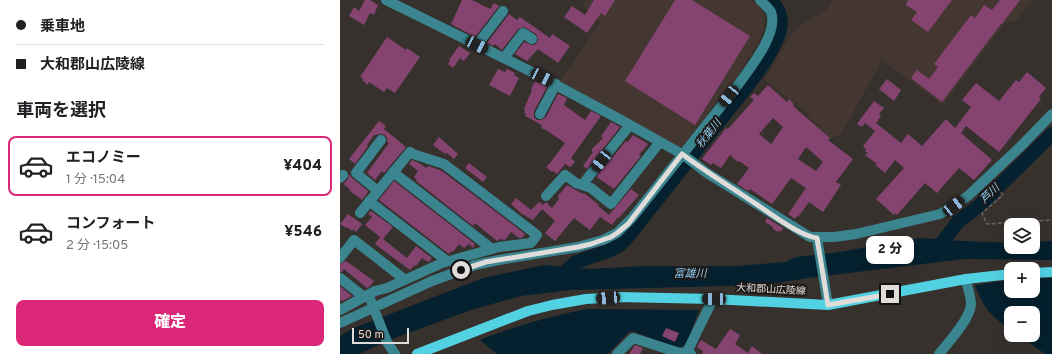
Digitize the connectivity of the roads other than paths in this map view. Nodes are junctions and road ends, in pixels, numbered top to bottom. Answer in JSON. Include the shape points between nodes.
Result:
{"nodes":[{"id":1,"x":386,"y":0,"type":"edge"},
{"id":2,"x":760,"y":0,"type":"edge"},
{"id":3,"x":504,"y":11,"type":"dead end"},
{"id":4,"x":532,"y":39,"type":"dead end"},
{"id":5,"x":477,"y":45,"type":"junction"},
{"id":6,"x":504,"y":58,"type":"junction"},
{"id":7,"x":556,"y":84,"type":"junction"},
{"id":8,"x":540,"y":114,"type":"dead end"},
{"id":9,"x":1052,"y":114,"type":"edge"},
{"id":10,"x":630,"y":125,"type":"junction"},
{"id":11,"x":381,"y":140,"type":"dead end"},
{"id":12,"x":660,"y":142,"type":"junction"},
{"id":13,"x":682,"y":154,"type":"junction"},
{"id":14,"x":393,"y":172,"type":"junction"},
{"id":15,"x":582,"y":185,"type":"junction"},
{"id":16,"x":378,"y":191,"type":"junction"},
{"id":17,"x":546,"y":196,"type":"dead end"},
{"id":18,"x":369,"y":202,"type":"junction"},
{"id":19,"x":360,"y":213,"type":"dead end"},
{"id":20,"x":817,"y":238,"type":"junction"},
{"id":21,"x":492,"y":249,"type":"junction"},
{"id":22,"x":340,"y":258,"type":"edge"},
{"id":23,"x":447,"y":261,"type":"junction"},
{"id":24,"x":1052,"y":272,"type":"edge"},
{"id":25,"x":1040,"y":273,"type":"edge"},
{"id":26,"x":1004,"y":275,"type":"edge"},
{"id":27,"x":340,"y":278,"type":"edge"},
{"id":28,"x":966,"y":279,"type":"junction"},
{"id":29,"x":404,"y":280,"type":"junction"},
{"id":30,"x":367,"y":296,"type":"junction"},
{"id":31,"x":714,"y":299,"type":"junction"},
{"id":32,"x":828,"y":305,"type":"junction"},
{"id":33,"x":374,"y":309,"type":"junction"},
{"id":34,"x":340,"y":310,"type":"edge"},
{"id":35,"x":340,"y":323,"type":"edge"},
{"id":36,"x":689,"y":353,"type":"edge"},
{"id":37,"x":395,"y":354,"type":"edge"},
{"id":38,"x":416,"y":354,"type":"edge"},
{"id":39,"x":617,"y":354,"type":"edge"},
{"id":40,"x":939,"y":354,"type":"edge"}],
"edges":[{"from":1,"to":5,"type":"street"},
{"from":2,"to":13,"type":"street","via":[[770,11],[772,26],[769,36],[742,80]]},
{"from":3,"to":5,"type":"street"},
{"from":4,"to":6,"type":"street","via":[[522,33]]},
{"from":5,"to":6,"type":"street"},
{"from":6,"to":7,"type":"street"},
{"from":7,"to":8,"type":"street"},
{"from":7,"to":10,"type":"street"},
{"from":9,"to":20,"type":"street","via":[[969,195],[940,214],[856,234]]},
{"from":10,"to":12,"type":"street"},
{"from":10,"to":15,"type":"street"},
{"from":11,"to":16,"type":"street","via":[[356,173]]},
{"from":12,"to":13,"type":"street"},
{"from":12,"to":15,"type":"street","via":[[611,204],[591,188]]},
{"from":13,"to":20,"type":"street","via":[[798,230]]},
{"from":13,"to":33,"type":"street","via":[[628,224],[611,237],[578,247],[475,266],[432,281]]},
{"from":14,"to":16,"type":"street"},
{"from":14,"to":21,"type":"street"},
{"from":14,"to":21,"type":"street","via":[[410,152],[444,164],[537,235],[531,243]]},
{"from":15,"to":17,"type":"street","via":[[565,175]]},
{"from":16,"to":18,"type":"street"},
{"from":18,"to":19,"type":"street"},
{"from":18,"to":23,"type":"street"},
{"from":20,"to":32,"type":"street"},
{"from":21,"to":23,"type":"street"},
{"from":22,"to":29,"type":"street","via":[[354,240]]},
{"from":23,"to":29,"type":"street"},
{"from":24,"to":25,"type":"main road"},
{"from":26,"to":28,"type":"main road","name":"大和郡山広陵線"},
{"from":27,"to":30,"type":"street"},
{"from":28,"to":32,"type":"main road","name":"大和郡山広陵線"},
{"from":28,"to":40,"type":"street","via":[[971,304],[969,311]]},
{"from":29,"to":30,"type":"street"},
{"from":30,"to":33,"type":"street"},
{"from":30,"to":34,"type":"street"},
{"from":31,"to":32,"type":"main road","name":"大和郡山広陵線"},
{"from":31,"to":36,"type":"street"},
{"from":31,"to":38,"type":"main road","name":"大和郡山広陵線","via":[[619,297],[552,305],[528,311]]},
{"from":33,"to":35,"type":"street"},
{"from":33,"to":37,"type":"street","via":[[387,342]]},
{"from":36,"to":39,"type":"street","via":[[680,353],[633,338]]}]}
